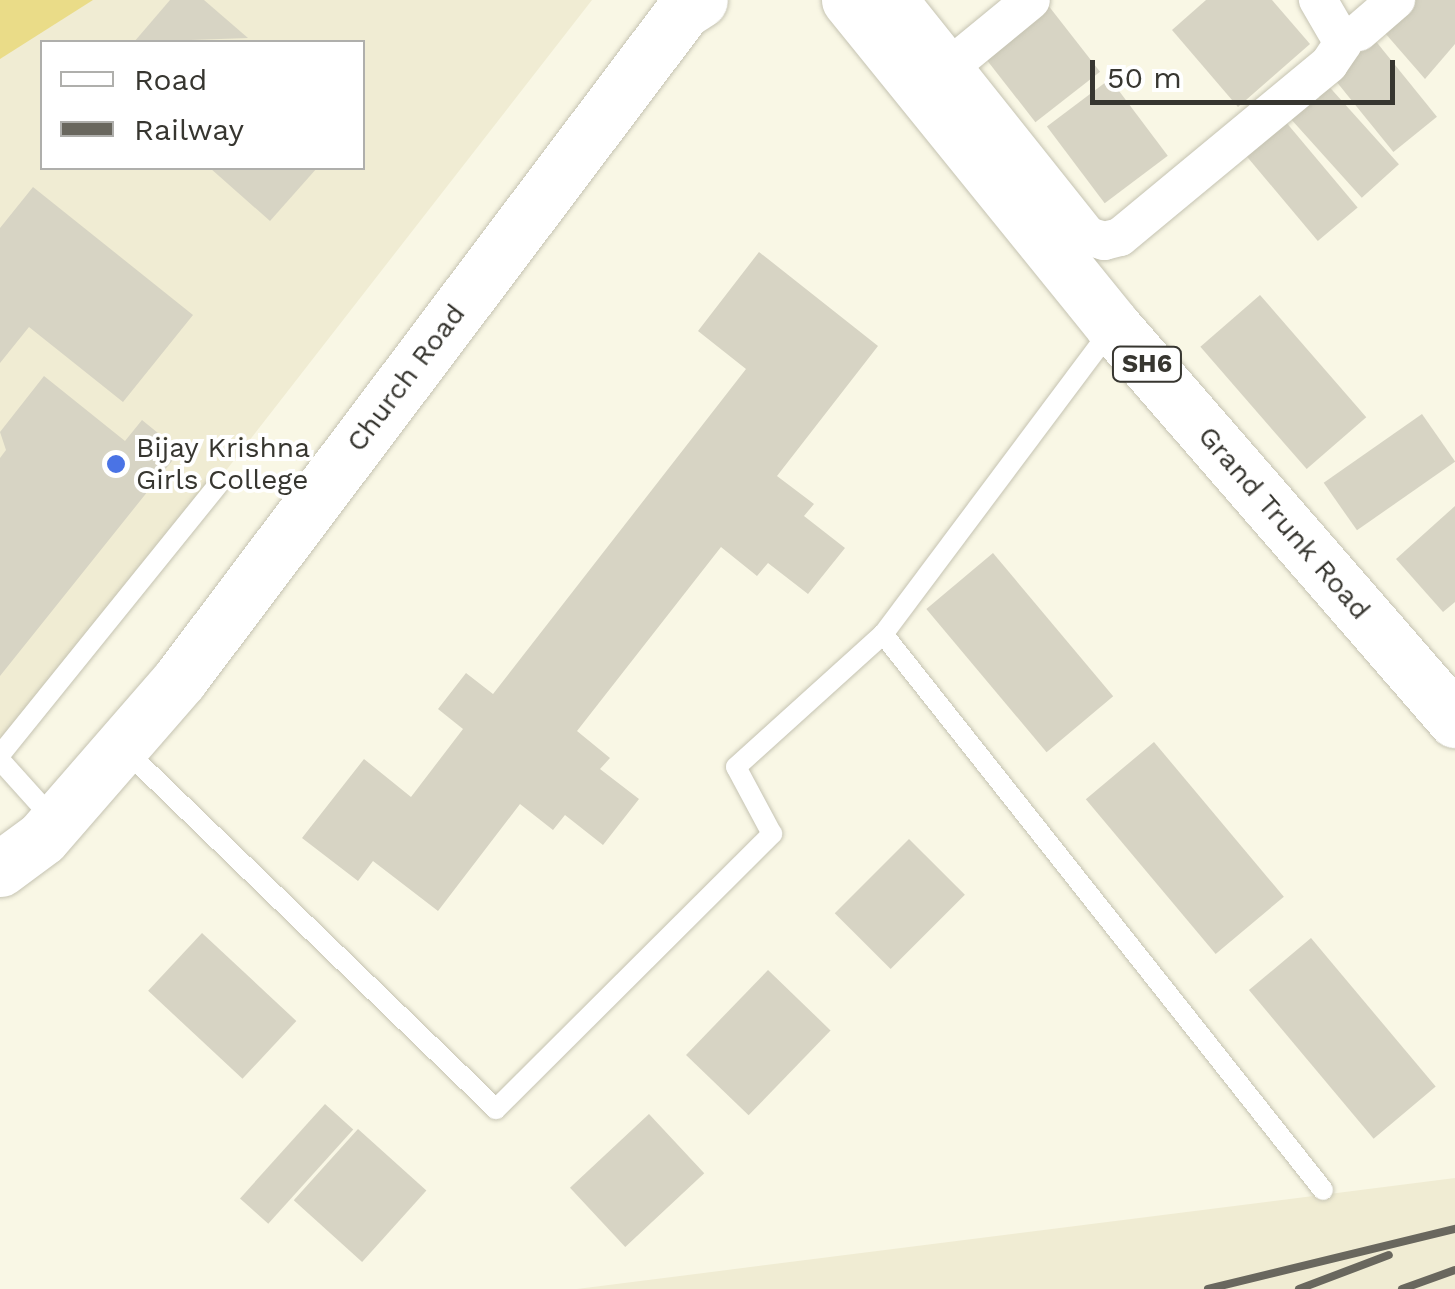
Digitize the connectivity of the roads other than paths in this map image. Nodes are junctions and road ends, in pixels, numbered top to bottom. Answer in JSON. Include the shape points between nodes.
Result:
{"nodes":[{"id":1,"x":1031,"y":0,"type":"edge"},
{"id":2,"x":1318,"y":0,"type":"edge"},
{"id":3,"x":1396,"y":0,"type":"edge"},
{"id":4,"x":864,"y":1,"type":"edge"},
{"id":5,"x":690,"y":4,"type":"edge"},
{"id":6,"x":1359,"y":32,"type":"dead end"},
{"id":7,"x":952,"y":65,"type":"junction"},
{"id":8,"x":1113,"y":326,"type":"junction"},
{"id":9,"x":217,"y":486,"type":"dead end"},
{"id":10,"x":883,"y":634,"type":"junction"},
{"id":11,"x":1455,"y":720,"type":"edge"},
{"id":12,"x":122,"y":746,"type":"junction"},
{"id":13,"x":0,"y":758,"type":"edge"},
{"id":14,"x":56,"y":822,"type":"junction"},
{"id":15,"x":0,"y":869,"type":"edge"},
{"id":16,"x":1323,"y":1190,"type":"dead end"}],
"edges":[{"from":1,"to":7,"type":"street"},
{"from":2,"to":7,"type":"street","via":[[1342,43],[1329,64],[1120,236],[1104,240],[1088,236]]},
{"from":3,"to":6,"type":"street"},
{"from":4,"to":7,"type":"street"},
{"from":4,"to":8,"type":"street","name":"Grand Trunk Road","number":"SH6"},
{"from":5,"to":12,"type":"street","name":"Church Road"},
{"from":8,"to":10,"type":"lane"},
{"from":8,"to":11,"type":"street","name":"Grand Trunk Road","number":"SH6"},
{"from":9,"to":13,"type":"lane"},
{"from":10,"to":12,"type":"lane","via":[[736,767],[772,834],[496,1109]]},
{"from":10,"to":16,"type":"lane"},
{"from":12,"to":14,"type":"street","name":"Church Road"},
{"from":13,"to":14,"type":"lane"},
{"from":14,"to":15,"type":"street","name":"Church Road"}]}
